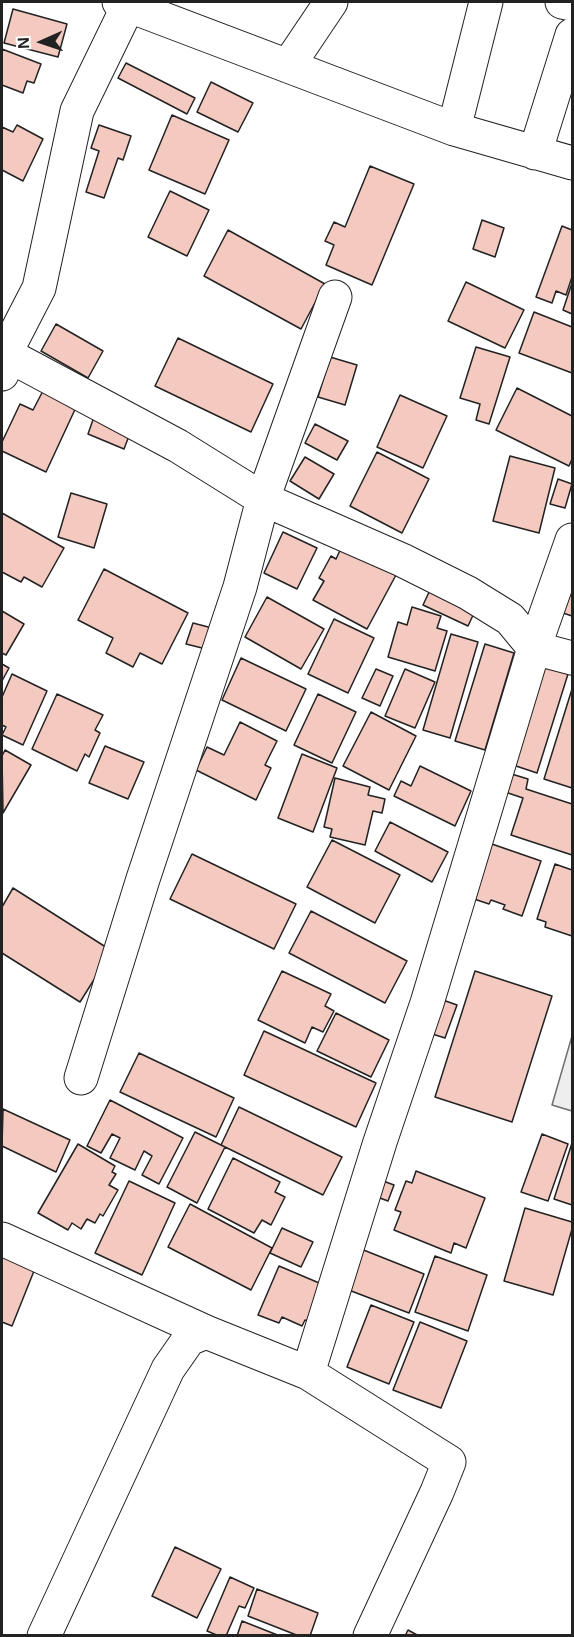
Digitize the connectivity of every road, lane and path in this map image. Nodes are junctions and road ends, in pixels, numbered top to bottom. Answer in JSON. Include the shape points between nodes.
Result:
{"nodes":[{"id":1,"x":331,"y":2,"type":"edge"},
{"id":2,"x":486,"y":2,"type":"edge"},
{"id":3,"x":561,"y":2,"type":"edge"},
{"id":4,"x":126,"y":3,"type":"edge"},
{"id":5,"x":573,"y":4,"type":"edge"},
{"id":6,"x":573,"y":35,"type":"edge"},
{"id":7,"x":288,"y":66,"type":"junction"},
{"id":8,"x":454,"y":129,"type":"junction"},
{"id":9,"x":535,"y":153,"type":"junction"},
{"id":10,"x":573,"y":163,"type":"edge"},
{"id":11,"x":335,"y":297,"type":"dead end"},
{"id":12,"x":3,"y":360,"type":"edge"},
{"id":13,"x":264,"y":499,"type":"junction"},
{"id":14,"x":573,"y":540,"type":"edge"},
{"id":15,"x":534,"y":648,"type":"junction"},
{"id":16,"x":573,"y":658,"type":"edge"},
{"id":17,"x":81,"y":1078,"type":"dead end"},
{"id":18,"x":2,"y":1239,"type":"edge"},
{"id":19,"x":206,"y":1332,"type":"junction"},
{"id":20,"x":308,"y":1373,"type":"junction"},
{"id":21,"x":44,"y":1635,"type":"edge"},
{"id":22,"x":370,"y":1635,"type":"edge"}],
"edges":[{"from":1,"to":7,"type":"street"},
{"from":2,"to":8,"type":"street"},
{"from":3,"to":5,"type":"street"},
{"from":4,"to":7,"type":"street"},
{"from":4,"to":12,"type":"street","via":[[77,111],[39,288]]},
{"from":6,"to":9,"type":"street"},
{"from":7,"to":8,"type":"street"},
{"from":8,"to":9,"type":"street"},
{"from":9,"to":10,"type":"street"},
{"from":11,"to":13,"type":"street"},
{"from":12,"to":13,"type":"street","via":[[178,446]]},
{"from":13,"to":15,"type":"street","via":[[468,593],[510,619]]},
{"from":13,"to":17,"type":"street","via":[[240,587]]},
{"from":14,"to":15,"type":"street"},
{"from":15,"to":16,"type":"street"},
{"from":15,"to":20,"type":"street","via":[[427,1003]]},
{"from":18,"to":19,"type":"street"},
{"from":19,"to":20,"type":"street"},
{"from":19,"to":21,"type":"street","via":[[189,1339],[168,1369]]},
{"from":20,"to":22,"type":"street","via":[[449,1462]]}]}
